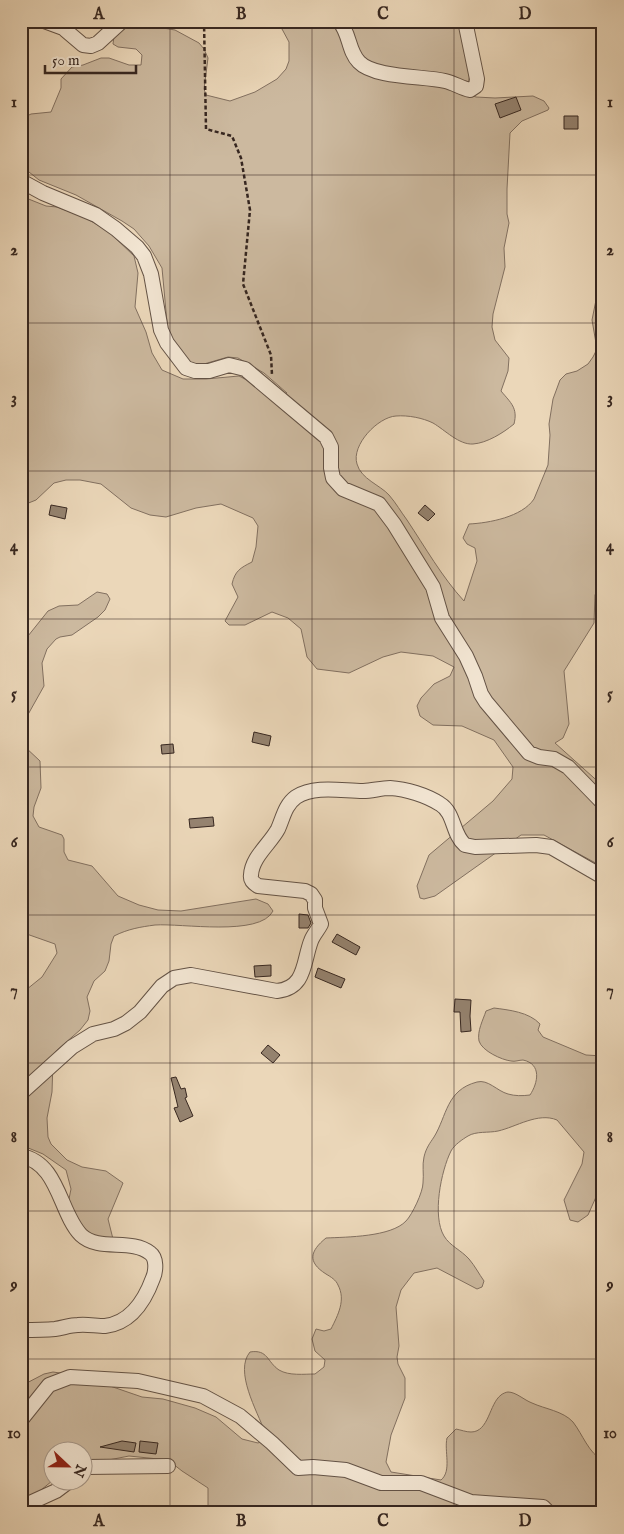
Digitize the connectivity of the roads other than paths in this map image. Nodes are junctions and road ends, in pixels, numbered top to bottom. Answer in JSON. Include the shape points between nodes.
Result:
{"nodes":[{"id":1,"x":44,"y":21,"type":"edge"},
{"id":2,"x":122,"y":21,"type":"edge"},
{"id":3,"x":339,"y":21,"type":"edge"},
{"id":4,"x":465,"y":21,"type":"edge"},
{"id":5,"x":21,"y":181,"type":"edge"},
{"id":6,"x":603,"y":803,"type":"edge"},
{"id":7,"x":603,"y":876,"type":"edge"},
{"id":8,"x":21,"y":1093,"type":"edge"},
{"id":9,"x":21,"y":1156,"type":"edge"},
{"id":10,"x":21,"y":1330,"type":"edge"},
{"id":11,"x":22,"y":1416,"type":"edge"},
{"id":12,"x":168,"y":1466,"type":"dead end"},
{"id":13,"x":92,"y":1467,"type":"edge"},
{"id":14,"x":56,"y":1492,"type":"edge"},
{"id":15,"x":21,"y":1507,"type":"edge"},
{"id":16,"x":549,"y":1513,"type":"edge"}],
"edges":[{"from":1,"to":2,"type":"street","via":[[63,28],[83,44],[91,46]]},
{"from":3,"to":4,"type":"street","via":[[356,58],[366,67],[396,75],[444,80],[470,90],[476,86],[478,78]]},
{"from":5,"to":6,"type":"street","via":[[96,215],[137,247],[151,274],[161,330],[186,368],[195,372],[229,366],[245,369],[326,437],[331,447],[333,478],[343,488],[378,504],[394,524],[433,587],[442,618],[466,656],[486,702],[529,753],[554,759],[568,767]]},
{"from":7,"to":8,"type":"street","via":[[551,847],[465,845],[458,837],[448,810],[427,797],[389,788],[307,792],[287,806],[277,831],[255,861],[250,877],[258,886],[305,892],[315,900],[321,924],[311,940],[301,976],[295,984],[277,991],[191,975],[174,978],[126,1023],[93,1034],[72,1047]]},
{"from":9,"to":10,"type":"street","via":[[40,1165],[50,1177],[82,1235],[96,1242],[142,1249],[152,1254],[155,1260],[147,1294],[136,1311],[123,1320],[104,1326],[79,1324]]},
{"from":11,"to":16,"type":"street","via":[[49,1385],[70,1377],[138,1381],[203,1396],[240,1416],[298,1468],[346,1470],[381,1483],[421,1483],[471,1502],[543,1507]]},
{"from":12,"to":13,"type":"street"},
{"from":14,"to":15,"type":"street"}]}
